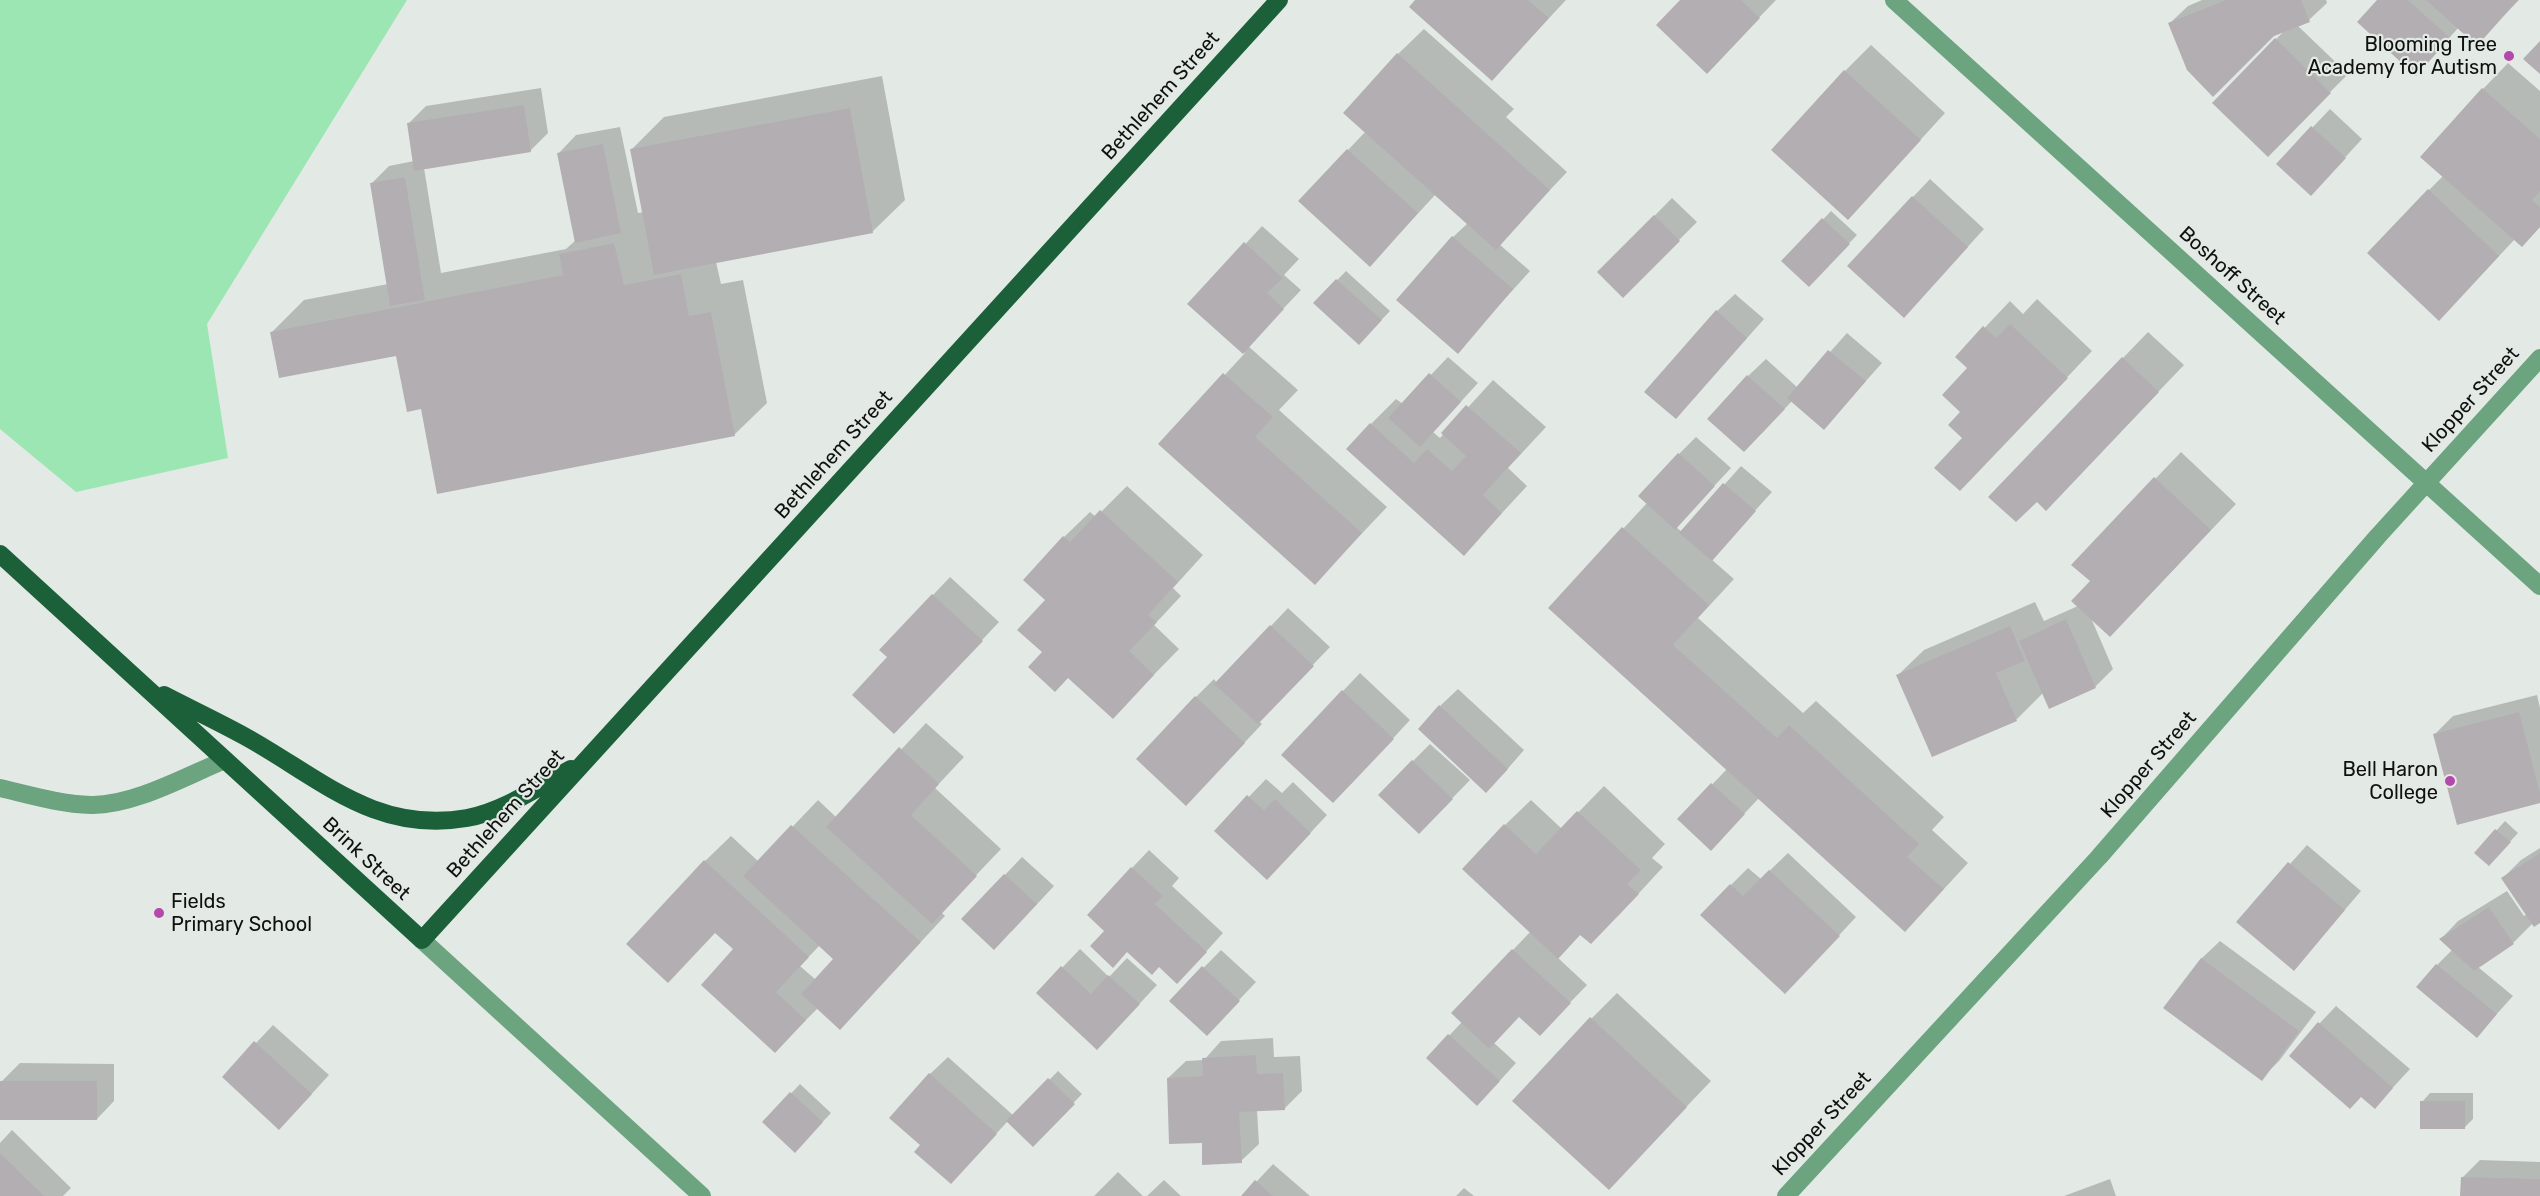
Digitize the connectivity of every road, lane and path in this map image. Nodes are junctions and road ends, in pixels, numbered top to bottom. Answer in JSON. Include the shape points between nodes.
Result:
{"nodes":[{"id":1,"x":1279,"y":0,"type":"edge"},
{"id":2,"x":1894,"y":0,"type":"edge"},
{"id":3,"x":2540,"y":358,"type":"edge"},
{"id":4,"x":2427,"y":483,"type":"junction"},
{"id":5,"x":0,"y":554,"type":"edge"},
{"id":6,"x":2540,"y":586,"type":"edge"},
{"id":7,"x":144,"y":684,"type":"junction"},
{"id":8,"x":225,"y":760,"type":"junction"},
{"id":9,"x":586,"y":760,"type":"junction"},
{"id":10,"x":0,"y":788,"type":"edge"},
{"id":11,"x":422,"y":940,"type":"junction"},
{"id":12,"x":702,"y":1196,"type":"edge"},
{"id":13,"x":1786,"y":1196,"type":"edge"}],
"edges":[{"from":1,"to":9,"type":"main road","name":"Bethlehem Street"},
{"from":2,"to":4,"type":"street","name":"Boshoff Street"},
{"from":3,"to":4,"type":"street","name":"Klopper Street"},
{"from":4,"to":6,"type":"street","name":"Boshoff Street"},
{"from":4,"to":13,"type":"street","name":"Klopper Street","via":[[2099,857]]},
{"from":5,"to":7,"type":"main road","name":"Brink Street"},
{"from":7,"to":8,"type":"main road","name":"Brink Street"},
{"from":7,"to":9,"type":"main road","via":[[246,737],[352,801],[398,818],[469,818],[513,802]]},
{"from":8,"to":10,"type":"street","via":[[130,799],[92,805]]},
{"from":8,"to":11,"type":"main road","name":"Brink Street"},
{"from":9,"to":11,"type":"main road","name":"Bethlehem Street"},
{"from":11,"to":12,"type":"street","name":"Brink Street"}]}
